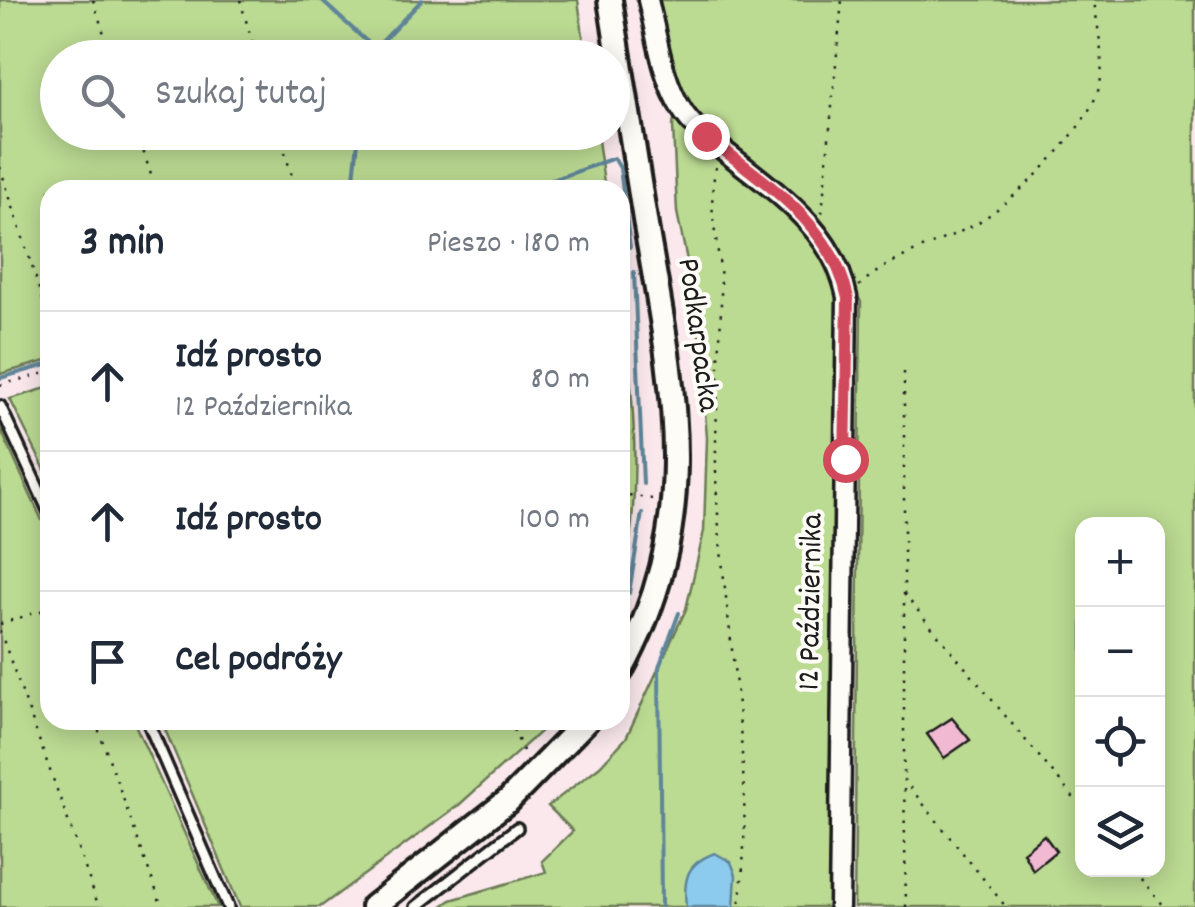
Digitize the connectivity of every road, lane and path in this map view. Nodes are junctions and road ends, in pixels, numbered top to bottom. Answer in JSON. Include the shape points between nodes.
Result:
{"nodes":[{"id":1,"x":94,"y":0,"type":"edge"},
{"id":2,"x":240,"y":0,"type":"edge"},
{"id":3,"x":611,"y":0,"type":"edge"},
{"id":4,"x":648,"y":0,"type":"edge"},
{"id":5,"x":842,"y":0,"type":"edge"},
{"id":6,"x":1094,"y":0,"type":"edge"},
{"id":7,"x":106,"y":40,"type":"edge"},
{"id":8,"x":252,"y":40,"type":"edge"},
{"id":9,"x":618,"y":40,"type":"edge"},
{"id":10,"x":630,"y":115,"type":"edge"},
{"id":11,"x":721,"y":148,"type":"junction"},
{"id":12,"x":143,"y":150,"type":"edge"},
{"id":13,"x":284,"y":150,"type":"edge"},
{"id":14,"x":0,"y":166,"type":"edge"},
{"id":15,"x":153,"y":180,"type":"edge"},
{"id":16,"x":293,"y":180,"type":"edge"},
{"id":17,"x":820,"y":234,"type":"junction"},
{"id":18,"x":40,"y":291,"type":"edge"},
{"id":19,"x":848,"y":298,"type":"junction"},
{"id":20,"x":904,"y":372,"type":"dead end"},
{"id":21,"x":40,"y":375,"type":"edge"},
{"id":22,"x":0,"y":385,"type":"edge"},
{"id":23,"x":0,"y":406,"type":"edge"},
{"id":24,"x":40,"y":492,"type":"edge"},
{"id":25,"x":630,"y":495,"type":"edge"},
{"id":26,"x":676,"y":502,"type":"junction"},
{"id":27,"x":902,"y":592,"type":"junction"},
{"id":28,"x":40,"y":611,"type":"edge"},
{"id":29,"x":0,"y":624,"type":"edge"},
{"id":30,"x":0,"y":631,"type":"edge"},
{"id":31,"x":630,"y":653,"type":"edge"},
{"id":32,"x":99,"y":730,"type":"edge"},
{"id":33,"x":151,"y":730,"type":"edge"},
{"id":34,"x":513,"y":730,"type":"edge"},
{"id":35,"x":578,"y":730,"type":"edge"},
{"id":36,"x":541,"y":770,"type":"junction"},
{"id":37,"x":904,"y":780,"type":"junction"},
{"id":38,"x":1075,"y":800,"type":"edge"},
{"id":39,"x":518,"y":828,"type":"dead end"},
{"id":40,"x":1139,"y":877,"type":"edge"},
{"id":41,"x":99,"y":907,"type":"edge"},
{"id":42,"x":162,"y":907,"type":"edge"},
{"id":43,"x":228,"y":907,"type":"edge"},
{"id":44,"x":373,"y":907,"type":"edge"},
{"id":45,"x":416,"y":907,"type":"edge"},
{"id":46,"x":739,"y":907,"type":"edge"},
{"id":47,"x":840,"y":907,"type":"edge"},
{"id":48,"x":906,"y":907,"type":"edge"},
{"id":49,"x":1006,"y":907,"type":"edge"},
{"id":50,"x":1164,"y":907,"type":"edge"}],
"edges":[{"from":1,"to":7,"type":"path"},
{"from":2,"to":8,"type":"path"},
{"from":3,"to":9,"type":"main road","name":"Podkarpacka"},
{"from":4,"to":11,"type":"street","via":[[680,107]]},
{"from":5,"to":17,"type":"path"},
{"from":6,"to":19,"type":"path","via":[[1101,80],[1080,124],[1016,197],[866,280]]},
{"from":10,"to":26,"type":"main road","name":"Podkarpacka","via":[[672,369]]},
{"from":11,"to":17,"type":"street"},
{"from":11,"to":46,"type":"path","via":[[708,201],[722,270],[717,495],[740,749]]},
{"from":12,"to":15,"type":"path"},
{"from":13,"to":16,"type":"path"},
{"from":14,"to":18,"type":"path"},
{"from":17,"to":19,"type":"street"},
{"from":19,"to":47,"type":"street","name":"12 Października"},
{"from":20,"to":27,"type":"path"},
{"from":21,"to":22,"type":"path"},
{"from":23,"to":24,"type":"lane"},
{"from":25,"to":26,"type":"path"},
{"from":26,"to":31,"type":"main road","name":"Podkarpacka","via":[[662,577]]},
{"from":27,"to":37,"type":"path"},
{"from":27,"to":38,"type":"path"},
{"from":28,"to":29,"type":"path"},
{"from":30,"to":41,"type":"path"},
{"from":32,"to":42,"type":"path"},
{"from":33,"to":43,"type":"lane"},
{"from":34,"to":36,"type":"path"},
{"from":35,"to":36,"type":"main road"},
{"from":36,"to":44,"type":"main road"},
{"from":37,"to":48,"type":"path"},
{"from":37,"to":49,"type":"path"},
{"from":39,"to":45,"type":"lane"},
{"from":40,"to":50,"type":"path"}]}
